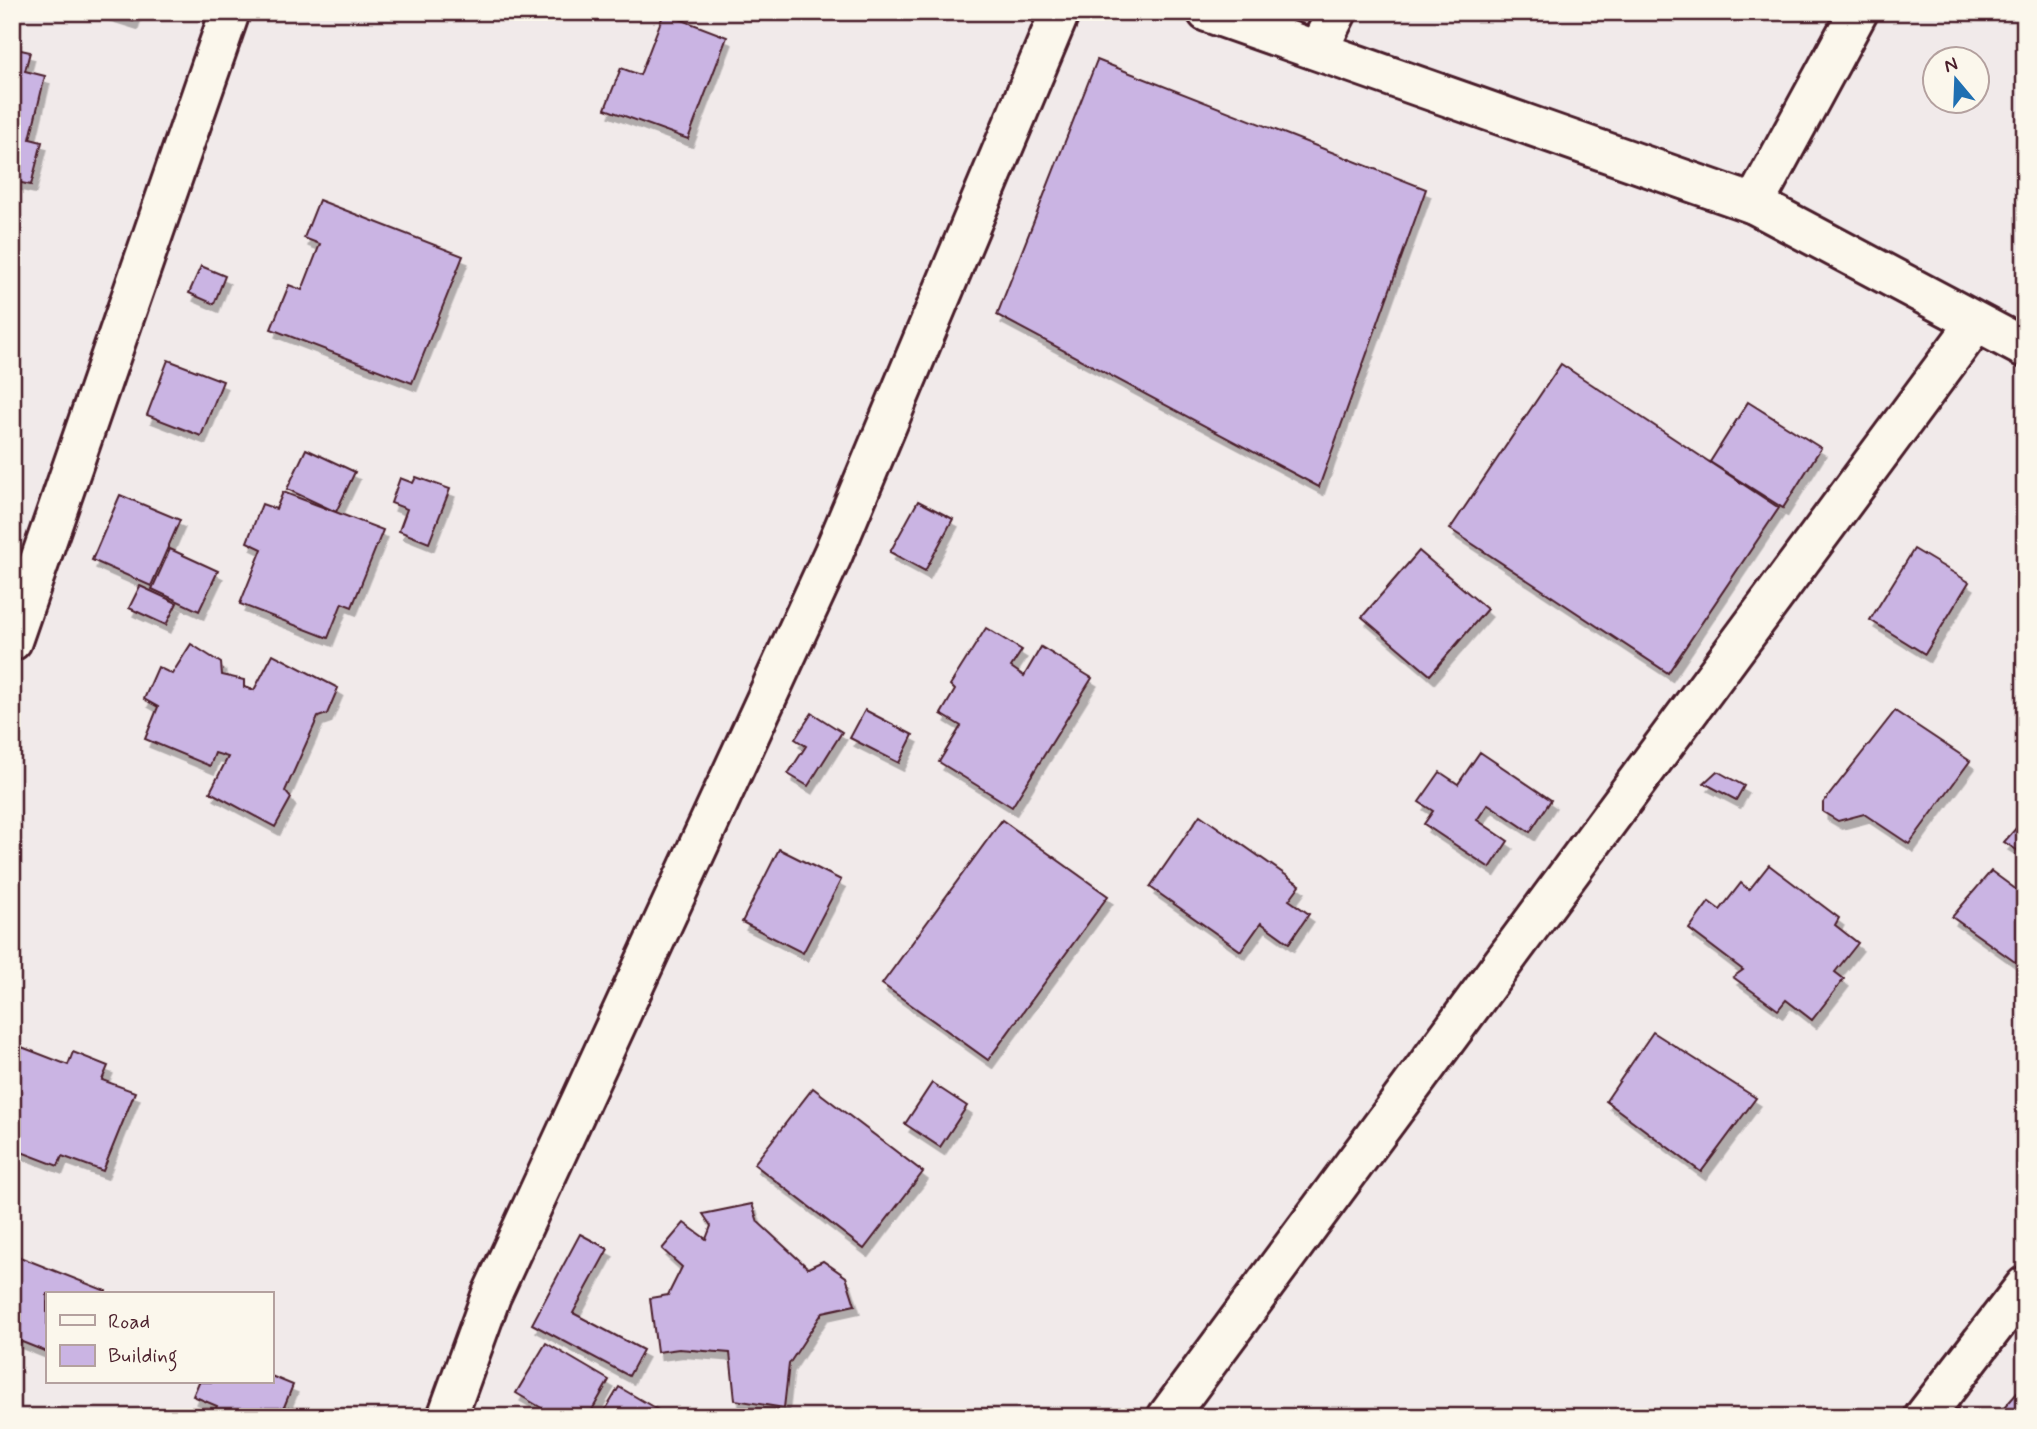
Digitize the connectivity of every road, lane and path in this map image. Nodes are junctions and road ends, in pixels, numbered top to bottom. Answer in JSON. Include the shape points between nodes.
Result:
{"nodes":[{"id":1,"x":230,"y":12,"type":"edge"},
{"id":2,"x":1060,"y":12,"type":"edge"},
{"id":3,"x":1207,"y":12,"type":"edge"},
{"id":4,"x":1337,"y":12,"type":"edge"},
{"id":5,"x":1858,"y":12,"type":"edge"},
{"id":6,"x":1318,"y":50,"type":"junction"},
{"id":7,"x":1754,"y":204,"type":"junction"},
{"id":8,"x":1976,"y":323,"type":"junction"},
{"id":9,"x":2025,"y":348,"type":"edge"},
{"id":10,"x":12,"y":641,"type":"edge"},
{"id":11,"x":2025,"y":1286,"type":"edge"},
{"id":12,"x":447,"y":1417,"type":"edge"},
{"id":13,"x":1167,"y":1417,"type":"edge"},
{"id":14,"x":1924,"y":1417,"type":"edge"}],
"edges":[{"from":1,"to":10,"type":"street"},
{"from":2,"to":12,"type":"street","via":[[833,554],[491,1296]]},
{"from":3,"to":6,"type":"street"},
{"from":4,"to":6,"type":"street"},
{"from":5,"to":7,"type":"street"},
{"from":6,"to":7,"type":"street"},
{"from":7,"to":8,"type":"street"},
{"from":8,"to":9,"type":"street"},
{"from":8,"to":13,"type":"street"},
{"from":11,"to":14,"type":"street"}]}
